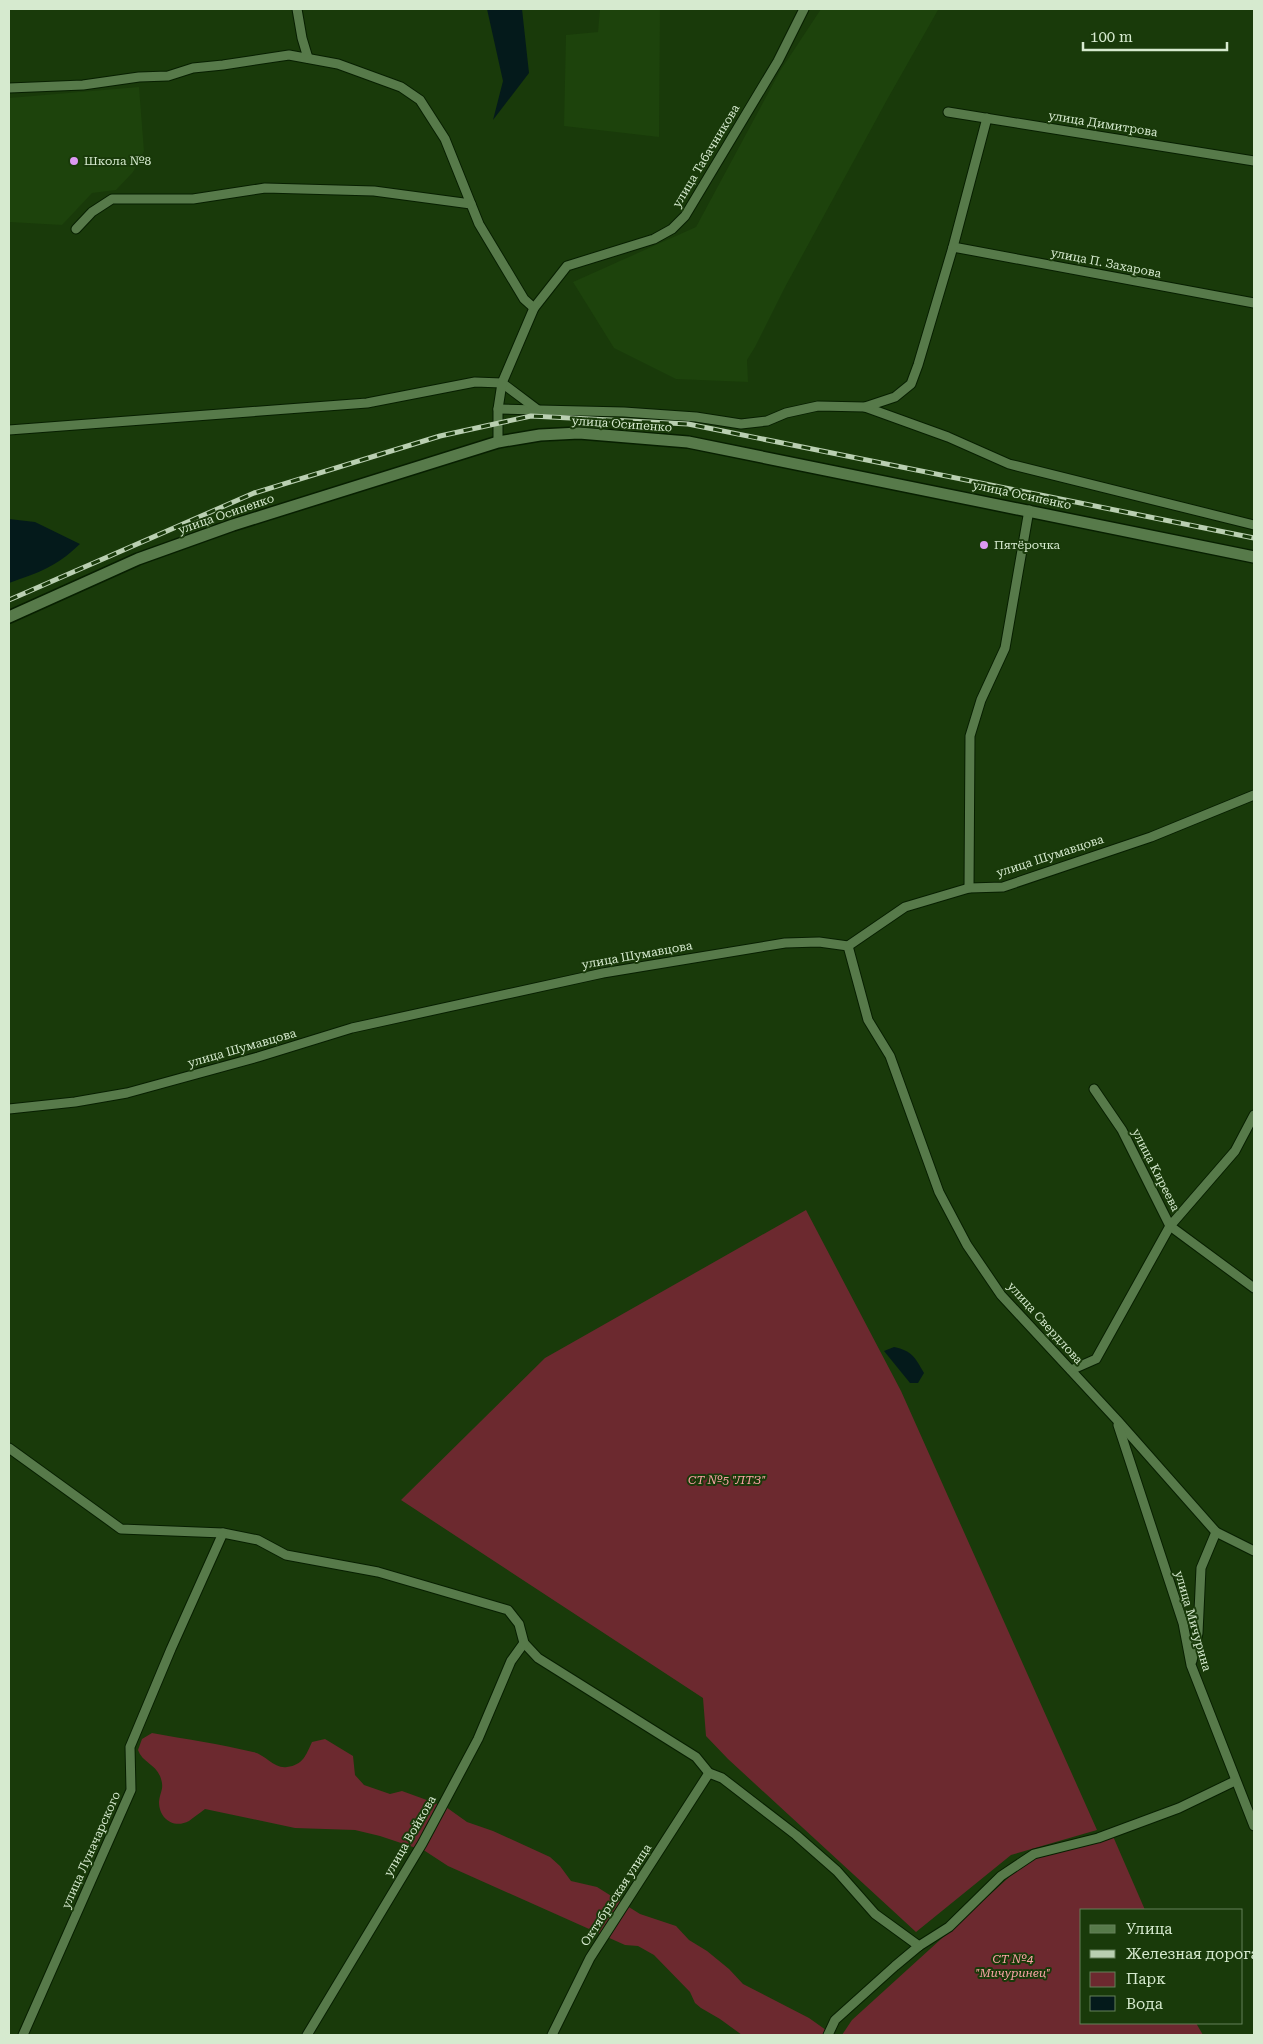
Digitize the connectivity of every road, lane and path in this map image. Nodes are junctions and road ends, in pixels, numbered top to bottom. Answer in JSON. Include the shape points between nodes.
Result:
{"nodes":[{"id":1,"x":297,"y":9,"type":"edge"},
{"id":2,"x":804,"y":9,"type":"edge"},
{"id":3,"x":308,"y":58,"type":"junction"},
{"id":4,"x":9,"y":88,"type":"edge"},
{"id":5,"x":948,"y":112,"type":"dead end"},
{"id":6,"x":987,"y":118,"type":"junction"},
{"id":7,"x":1254,"y":161,"type":"edge"},
{"id":8,"x":471,"y":204,"type":"junction"},
{"id":9,"x":76,"y":228,"type":"dead end"},
{"id":10,"x":953,"y":247,"type":"junction"},
{"id":11,"x":1254,"y":303,"type":"edge"},
{"id":12,"x":534,"y":308,"type":"junction"},
{"id":13,"x":502,"y":383,"type":"junction"},
{"id":14,"x":865,"y":407,"type":"junction"},
{"id":15,"x":498,"y":410,"type":"junction"},
{"id":16,"x":538,"y":410,"type":"junction"},
{"id":17,"x":9,"y":430,"type":"edge"},
{"id":18,"x":498,"y":442,"type":"junction"},
{"id":19,"x":1029,"y":510,"type":"junction"},
{"id":20,"x":1254,"y":525,"type":"edge"},
{"id":21,"x":1254,"y":557,"type":"edge"},
{"id":22,"x":9,"y":618,"type":"edge"},
{"id":23,"x":1254,"y":796,"type":"edge"},
{"id":24,"x":969,"y":888,"type":"junction"},
{"id":25,"x":848,"y":946,"type":"junction"},
{"id":26,"x":1094,"y":1089,"type":"dead end"},
{"id":27,"x":9,"y":1109,"type":"edge"},
{"id":28,"x":1254,"y":1115,"type":"edge"},
{"id":29,"x":1170,"y":1226,"type":"junction"},
{"id":30,"x":1254,"y":1288,"type":"edge"},
{"id":31,"x":1071,"y":1370,"type":"junction"},
{"id":32,"x":1117,"y":1420,"type":"junction"},
{"id":33,"x":9,"y":1448,"type":"edge"},
{"id":34,"x":1216,"y":1532,"type":"junction"},
{"id":35,"x":223,"y":1533,"type":"junction"},
{"id":36,"x":1253,"y":1548,"type":"edge"},
{"id":37,"x":524,"y":1643,"type":"junction"},
{"id":38,"x":1191,"y":1665,"type":"junction"},
{"id":39,"x":709,"y":1773,"type":"junction"},
{"id":40,"x":1235,"y":1781,"type":"junction"},
{"id":41,"x":1254,"y":1826,"type":"edge"},
{"id":42,"x":919,"y":1946,"type":"junction"},
{"id":43,"x":23,"y":2035,"type":"edge"},
{"id":44,"x":307,"y":2035,"type":"edge"},
{"id":45,"x":552,"y":2035,"type":"edge"},
{"id":46,"x":828,"y":2035,"type":"edge"}],
"edges":[{"from":1,"to":3,"type":"street"},
{"from":2,"to":12,"type":"street","name":"улица Табачникова","via":[[778,61],[685,216],[672,229],[654,239],[567,266]]},
{"from":3,"to":4,"type":"street","via":[[289,55],[193,68],[168,76],[83,85]]},
{"from":3,"to":8,"type":"street","via":[[354,68],[401,86],[420,100],[445,139]]},
{"from":5,"to":6,"type":"street","name":"улица Димитрова"},
{"from":6,"to":7,"type":"street","name":"улица Димитрова"},
{"from":6,"to":10,"type":"street"},
{"from":8,"to":9,"type":"street","via":[[374,191],[265,188],[193,199],[112,199]]},
{"from":8,"to":12,"type":"street","via":[[479,224],[524,299]]},
{"from":10,"to":11,"type":"street","name":"улица П. Захарова"},
{"from":10,"to":14,"type":"street","via":[[911,384],[895,397]]},
{"from":12,"to":13,"type":"street","name":"улица Табачникова"},
{"from":13,"to":15,"type":"street","name":"улица Табачникова"},
{"from":13,"to":16,"type":"street"},
{"from":13,"to":17,"type":"street","via":[[475,382],[367,403]]},
{"from":14,"to":16,"type":"street","via":[[818,406],[767,421],[741,424],[624,412]]},
{"from":14,"to":20,"type":"street","via":[[948,437],[1009,464]]},
{"from":15,"to":16,"type":"street"},
{"from":15,"to":18,"type":"street","name":"улица Табачникова"},
{"from":18,"to":19,"type":"street","name":"улица Осипенко","via":[[579,433],[688,442]]},
{"from":18,"to":22,"type":"street","name":"улица Осипенко","via":[[233,525],[138,559]]},
{"from":19,"to":21,"type":"street","name":"улица Осипенко"},
{"from":19,"to":24,"type":"street","via":[[1005,648],[981,700],[970,736]]},
{"from":23,"to":24,"type":"street","name":"улица Шумавцова","via":[[1151,837],[1003,887]]},
{"from":24,"to":25,"type":"street","name":"улица Шумавцова","via":[[905,907]]},
{"from":25,"to":27,"type":"street","name":"улица Шумавцова","via":[[785,942],[603,973],[352,1028],[127,1093]]},
{"from":25,"to":31,"type":"street","name":"улица Свердлова","via":[[868,1020],[890,1056],[939,1192],[967,1245],[1001,1294]]},
{"from":26,"to":29,"type":"street","name":"улица Киреева","via":[[1122,1130]]},
{"from":28,"to":29,"type":"street","via":[[1235,1151]]},
{"from":29,"to":30,"type":"street","name":"улица Киреева"},
{"from":29,"to":31,"type":"street","via":[[1096,1359]]},
{"from":31,"to":32,"type":"street","name":"улица Свердлова"},
{"from":32,"to":34,"type":"street","name":"улица Свердлова"},
{"from":32,"to":38,"type":"street","name":"улица Мичурина","via":[[1183,1623]]},
{"from":33,"to":35,"type":"street","via":[[121,1529]]},
{"from":34,"to":36,"type":"street","name":"улица Свердлова"},
{"from":34,"to":38,"type":"street","via":[[1201,1568],[1198,1634]]},
{"from":35,"to":37,"type":"street","via":[[258,1540],[286,1554],[378,1572],[508,1610],[519,1624]]},
{"from":35,"to":43,"type":"street","name":"улица Луначарского","via":[[130,1747],[131,1790]]},
{"from":37,"to":39,"type":"street","via":[[538,1658],[696,1757]]},
{"from":37,"to":44,"type":"street","name":"улица Войкова","via":[[511,1661],[478,1739],[422,1844]]},
{"from":38,"to":40,"type":"street","name":"улица Мичурина"},
{"from":39,"to":42,"type":"street","via":[[722,1778],[796,1835],[837,1871],[874,1914]]},
{"from":39,"to":45,"type":"street","name":"Октябрьская улица","via":[[590,1958]]},
{"from":40,"to":41,"type":"street","name":"улица Мичурина"},
{"from":40,"to":42,"type":"street","via":[[1179,1808],[1098,1838],[1034,1854],[1001,1876],[949,1927]]},
{"from":42,"to":46,"type":"street","via":[[835,2020]]}]}
